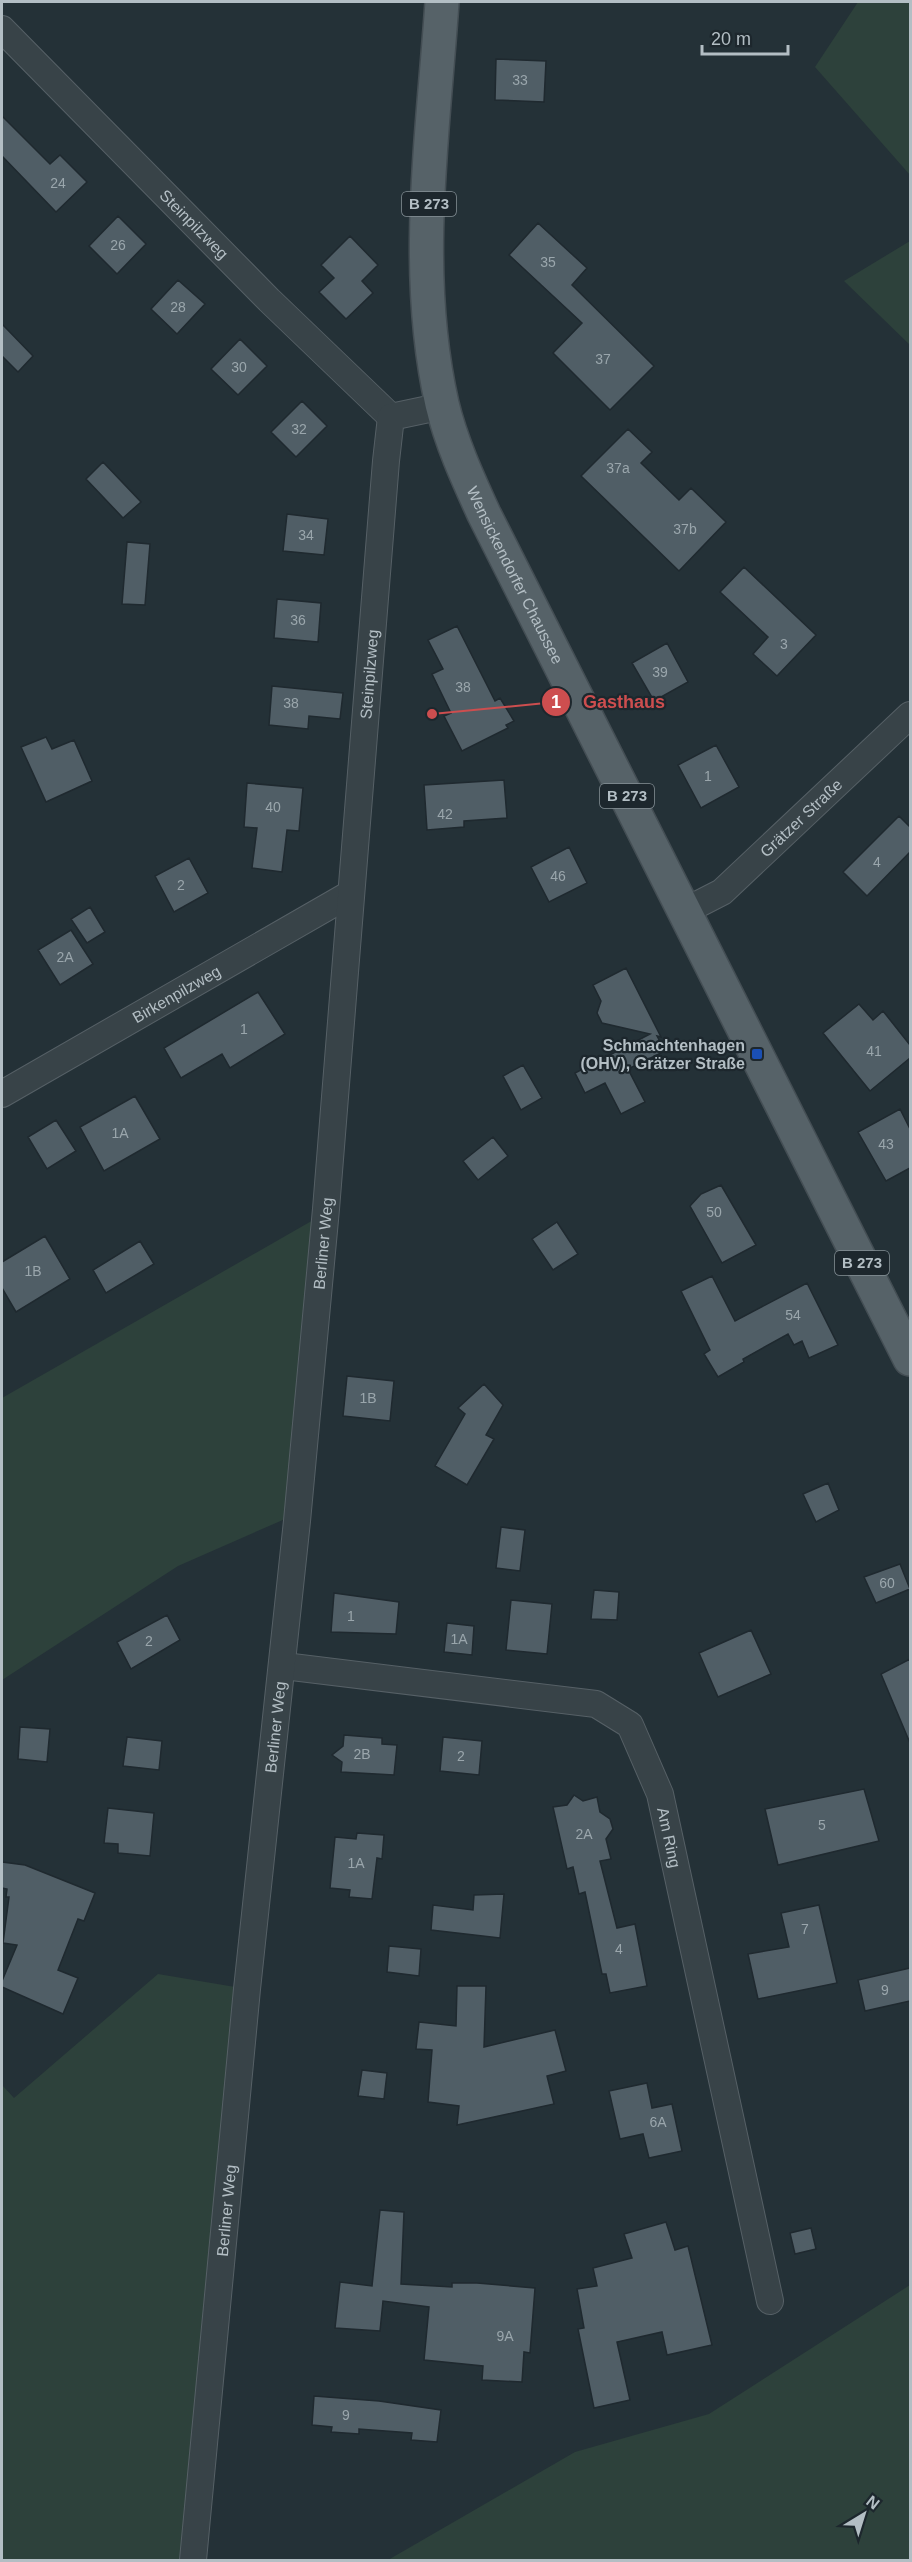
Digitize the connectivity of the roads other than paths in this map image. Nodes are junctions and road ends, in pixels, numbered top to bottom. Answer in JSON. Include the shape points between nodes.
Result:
{"nodes":[{"id":1,"x":442,"y":2,"type":"edge"},
{"id":2,"x":2,"y":29,"type":"edge"},
{"id":3,"x":443,"y":406,"type":"junction"},
{"id":4,"x":391,"y":417,"type":"junction"},
{"id":5,"x":910,"y":715,"type":"edge"},
{"id":6,"x":350,"y":894,"type":"junction"},
{"id":7,"x":685,"y":911,"type":"junction"},
{"id":8,"x":2,"y":1094,"type":"edge"},
{"id":9,"x":908,"y":1349,"type":"edge"},
{"id":10,"x":284,"y":1666,"type":"junction"},
{"id":11,"x":770,"y":2301,"type":"dead end"},
{"id":12,"x":193,"y":2560,"type":"edge"}],
"edges":[{"from":1,"to":3,"type":"main road","name":"Wensickendorfer Chaussee","number":"B 273","via":[[426,239],[426,298]]},
{"from":2,"to":4,"type":"street","name":"Steinpilzweg","via":[[269,300]]},
{"from":3,"to":4,"type":"street"},
{"from":3,"to":7,"type":"main road","name":"Wensickendorfer Chaussee","number":"B 273","via":[[484,514]]},
{"from":4,"to":6,"type":"street","name":"Steinpilzweg"},
{"from":5,"to":7,"type":"street","name":"Grätzer Straße","via":[[722,892]]},
{"from":6,"to":8,"type":"street","name":"Birkenpilzweg"},
{"from":6,"to":10,"type":"street","name":"Berliner Weg"},
{"from":7,"to":9,"type":"main road","name":"Wensickendorfer Chaussee","number":"B 273"},
{"from":10,"to":11,"type":"street","name":"Am Ring","via":[[596,1704],[630,1725],[660,1794]]},
{"from":10,"to":12,"type":"street","name":"Berliner Weg","via":[[247,1989]]}]}
